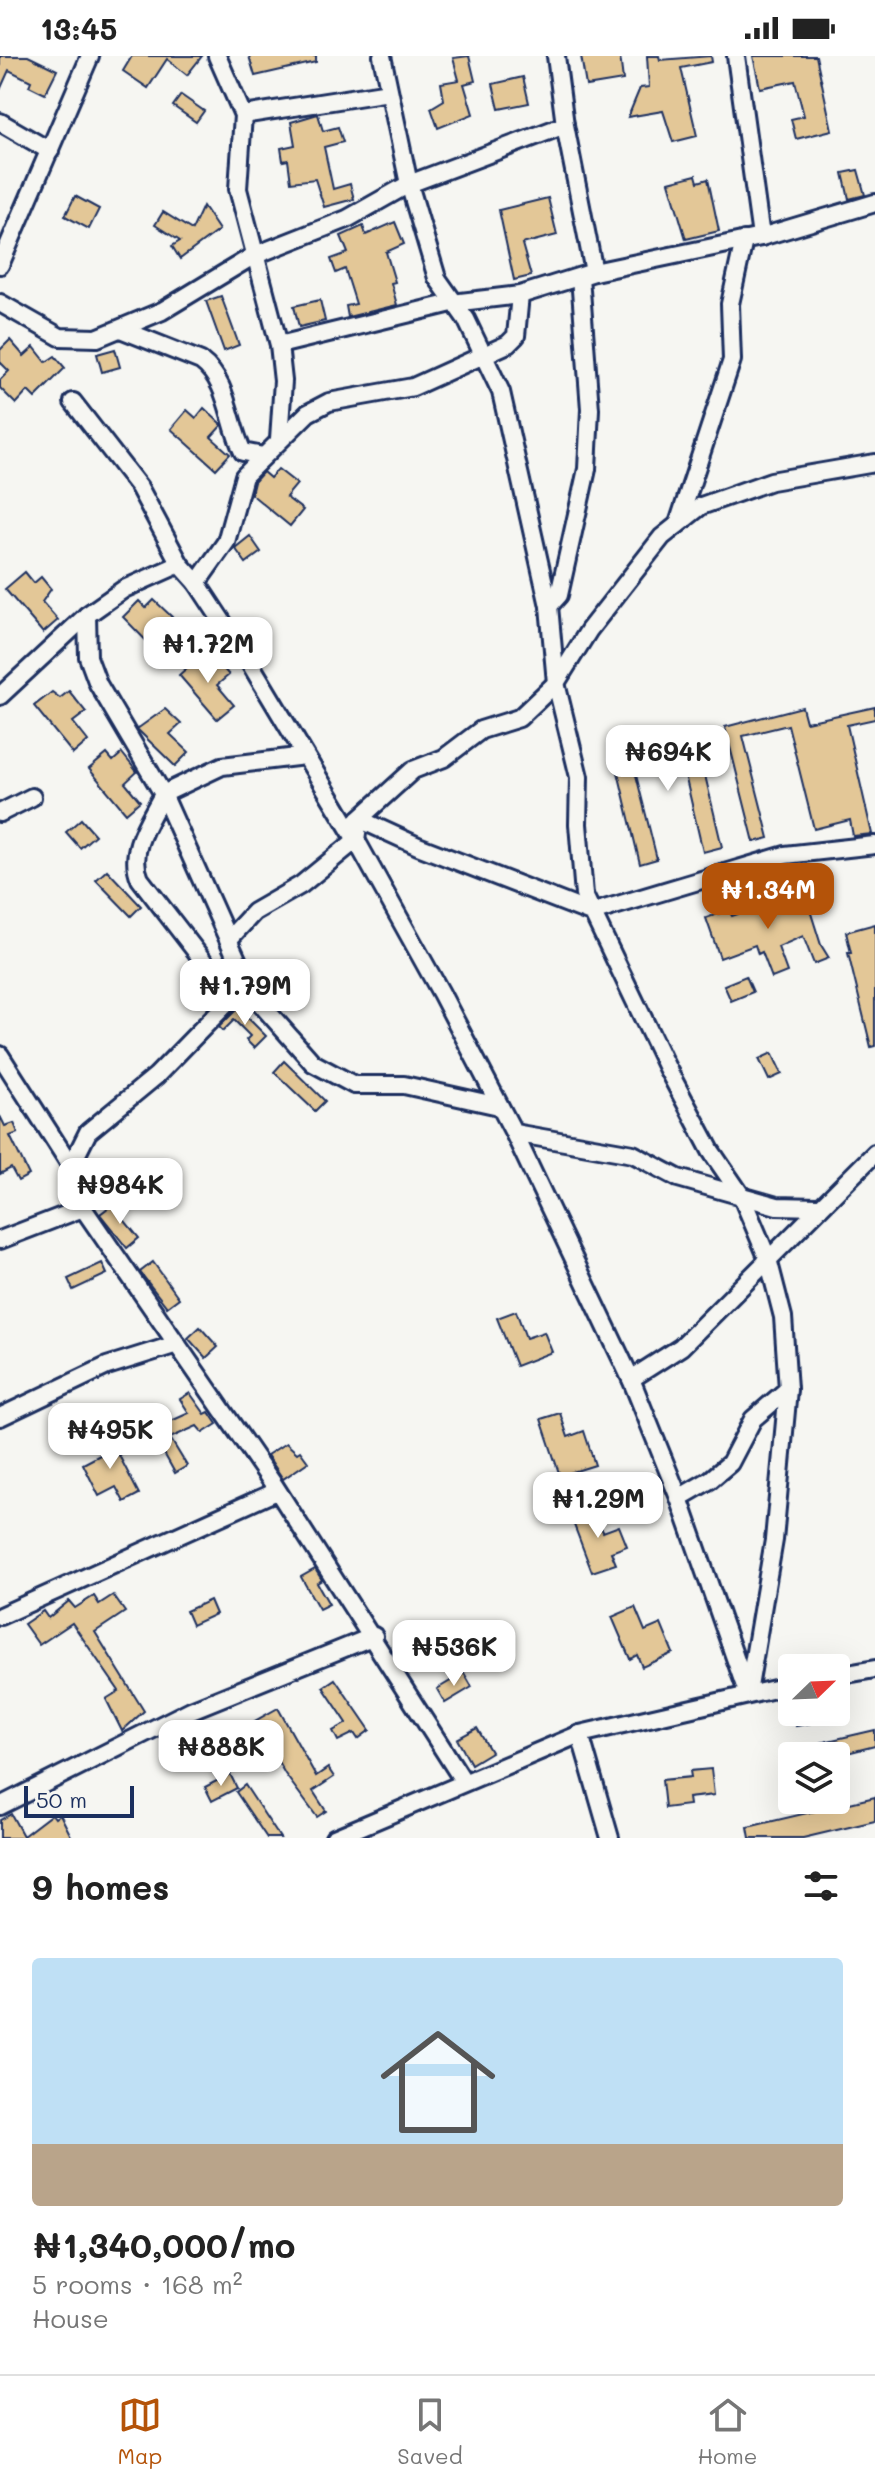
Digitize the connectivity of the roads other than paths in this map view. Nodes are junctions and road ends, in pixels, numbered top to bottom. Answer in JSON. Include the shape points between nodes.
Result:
{"nodes":[{"id":1,"x":90,"y":56,"type":"edge"},
{"id":2,"x":217,"y":56,"type":"edge"},
{"id":3,"x":382,"y":56,"type":"edge"},
{"id":4,"x":556,"y":56,"type":"edge"},
{"id":5,"x":736,"y":56,"type":"edge"},
{"id":6,"x":389,"y":92,"type":"junction"},
{"id":7,"x":243,"y":115,"type":"junction"},
{"id":8,"x":0,"y":122,"type":"edge"},
{"id":9,"x":565,"y":125,"type":"junction"},
{"id":10,"x":50,"y":151,"type":"junction"},
{"id":11,"x":409,"y":184,"type":"junction"},
{"id":12,"x":875,"y":203,"type":"edge"},
{"id":13,"x":752,"y":238,"type":"junction"},
{"id":14,"x":253,"y":256,"type":"junction"},
{"id":15,"x":0,"y":265,"type":"edge"},
{"id":16,"x":587,"y":274,"type":"junction"},
{"id":17,"x":520,"y":295,"type":"junction"},
{"id":18,"x":0,"y":303,"type":"edge"},
{"id":19,"x":452,"y":303,"type":"junction"},
{"id":20,"x":123,"y":330,"type":"junction"},
{"id":21,"x":279,"y":345,"type":"junction"},
{"id":22,"x":484,"y":356,"type":"junction"},
{"id":23,"x":73,"y":402,"type":"dead end"},
{"id":24,"x":279,"y":439,"type":"junction"},
{"id":25,"x":263,"y":456,"type":"junction"},
{"id":26,"x":875,"y":463,"type":"edge"},
{"id":27,"x":678,"y":524,"type":"junction"},
{"id":28,"x":180,"y":564,"type":"junction"},
{"id":29,"x":197,"y":583,"type":"junction"},
{"id":30,"x":549,"y":606,"type":"junction"},
{"id":31,"x":87,"y":615,"type":"junction"},
{"id":32,"x":556,"y":683,"type":"junction"},
{"id":33,"x":0,"y":696,"type":"edge"},
{"id":34,"x":305,"y":756,"type":"junction"},
{"id":35,"x":163,"y":794,"type":"junction"},
{"id":36,"x":32,"y":797,"type":"dead end"},
{"id":37,"x":0,"y":813,"type":"edge"},
{"id":38,"x":359,"y":819,"type":"junction"},
{"id":39,"x":356,"y":840,"type":"junction"},
{"id":40,"x":875,"y":845,"type":"edge"},
{"id":41,"x":591,"y":913,"type":"junction"},
{"id":42,"x":230,"y":938,"type":"junction"},
{"id":43,"x":253,"y":995,"type":"junction"},
{"id":44,"x":232,"y":998,"type":"junction"},
{"id":45,"x":0,"y":1055,"type":"edge"},
{"id":46,"x":499,"y":1106,"type":"junction"},
{"id":47,"x":514,"y":1133,"type":"junction"},
{"id":48,"x":875,"y":1153,"type":"edge"},
{"id":49,"x":71,"y":1166,"type":"junction"},
{"id":50,"x":741,"y":1195,"type":"junction"},
{"id":51,"x":818,"y":1207,"type":"junction"},
{"id":52,"x":83,"y":1208,"type":"junction"},
{"id":53,"x":0,"y":1240,"type":"edge"},
{"id":54,"x":768,"y":1259,"type":"junction"},
{"id":55,"x":177,"y":1344,"type":"junction"},
{"id":56,"x":631,"y":1379,"type":"junction"},
{"id":57,"x":788,"y":1389,"type":"junction"},
{"id":58,"x":0,"y":1417,"type":"edge"},
{"id":59,"x":277,"y":1491,"type":"junction"},
{"id":60,"x":679,"y":1498,"type":"junction"},
{"id":61,"x":0,"y":1616,"type":"edge"},
{"id":62,"x":374,"y":1636,"type":"junction"},
{"id":63,"x":875,"y":1669,"type":"edge"},
{"id":64,"x":850,"y":1673,"type":"edge"},
{"id":65,"x":778,"y":1688,"type":"edge"},
{"id":66,"x":748,"y":1693,"type":"junction"},
{"id":67,"x":580,"y":1734,"type":"junction"},
{"id":68,"x":464,"y":1782,"type":"junction"},
{"id":69,"x":0,"y":1806,"type":"edge"},
{"id":70,"x":341,"y":1837,"type":"edge"},
{"id":71,"x":610,"y":1838,"type":"edge"}],
"edges":[{"from":1,"to":10,"type":"street"},
{"from":2,"to":7,"type":"street"},
{"from":3,"to":6,"type":"street"},
{"from":4,"to":9,"type":"street"},
{"from":5,"to":13,"type":"street"},
{"from":6,"to":7,"type":"street"},
{"from":6,"to":11,"type":"street"},
{"from":7,"to":14,"type":"street","via":[[238,189]]},
{"from":8,"to":10,"type":"street"},
{"from":9,"to":11,"type":"street"},
{"from":9,"to":16,"type":"street"},
{"from":10,"to":15,"type":"street"},
{"from":11,"to":14,"type":"street","via":[[347,219]]},
{"from":11,"to":19,"type":"street","via":[[437,278]]},
{"from":12,"to":13,"type":"street"},
{"from":13,"to":16,"type":"street"},
{"from":13,"to":27,"type":"street","via":[[730,304],[732,360]]},
{"from":14,"to":20,"type":"street"},
{"from":14,"to":21,"type":"street"},
{"from":16,"to":17,"type":"street"},
{"from":16,"to":30,"type":"street","via":[[587,469],[559,595]]},
{"from":17,"to":19,"type":"street"},
{"from":17,"to":22,"type":"street","via":[[516,336]]},
{"from":18,"to":20,"type":"street","via":[[60,337],[97,338]]},
{"from":19,"to":21,"type":"street"},
{"from":19,"to":22,"type":"street"},
{"from":20,"to":25,"type":"street","via":[[212,369],[243,452]]},
{"from":21,"to":24,"type":"street"},
{"from":22,"to":24,"type":"street","via":[[413,387],[329,402]]},
{"from":22,"to":30,"type":"street","via":[[501,392]]},
{"from":23,"to":28,"type":"street","via":[[139,487]]},
{"from":24,"to":25,"type":"street"},
{"from":25,"to":29,"type":"street","via":[[244,476],[226,542]]},
{"from":26,"to":27,"type":"street","via":[[771,481],[701,506]]},
{"from":27,"to":32,"type":"street","via":[[589,630]]},
{"from":28,"to":29,"type":"street"},
{"from":28,"to":31,"type":"street","via":[[124,589]]},
{"from":29,"to":34,"type":"street"},
{"from":30,"to":32,"type":"street"},
{"from":31,"to":33,"type":"street"},
{"from":31,"to":35,"type":"street","via":[[88,657],[98,684]]},
{"from":32,"to":38,"type":"street","via":[[519,718],[481,730],[444,758],[413,770]]},
{"from":32,"to":41,"type":"street","via":[[579,777],[584,895]]},
{"from":34,"to":35,"type":"street","via":[[222,766]]},
{"from":34,"to":39,"type":"street"},
{"from":35,"to":42,"type":"street"},
{"from":35,"to":44,"type":"street","via":[[133,865]]},
{"from":36,"to":37,"type":"street"},
{"from":38,"to":39,"type":"street"},
{"from":38,"to":41,"type":"street"},
{"from":39,"to":42,"type":"street","via":[[301,885],[254,912]]},
{"from":39,"to":46,"type":"street"},
{"from":40,"to":41,"type":"street","via":[[785,855]]},
{"from":41,"to":50,"type":"street","via":[[674,1082]]},
{"from":42,"to":43,"type":"street"},
{"from":43,"to":44,"type":"street"},
{"from":43,"to":46,"type":"street","via":[[313,1063],[333,1076],[354,1085],[404,1085]]},
{"from":44,"to":49,"type":"street","via":[[156,1076],[88,1132]]},
{"from":45,"to":49,"type":"street"},
{"from":46,"to":47,"type":"street"},
{"from":47,"to":50,"type":"street","via":[[633,1154],[678,1178]]},
{"from":47,"to":56,"type":"street"},
{"from":48,"to":51,"type":"street"},
{"from":49,"to":52,"type":"street"},
{"from":50,"to":51,"type":"street","via":[[777,1206]]},
{"from":50,"to":54,"type":"street"},
{"from":51,"to":54,"type":"street"},
{"from":52,"to":53,"type":"street"},
{"from":52,"to":55,"type":"street"},
{"from":54,"to":56,"type":"street","via":[[681,1347]]},
{"from":54,"to":57,"type":"street","via":[[783,1317]]},
{"from":55,"to":58,"type":"street","via":[[107,1366]]},
{"from":55,"to":59,"type":"street"},
{"from":56,"to":60,"type":"street"},
{"from":57,"to":60,"type":"street","via":[[753,1419],[730,1463]]},
{"from":57,"to":66,"type":"street","via":[[774,1540]]},
{"from":59,"to":61,"type":"street"},
{"from":59,"to":62,"type":"street"},
{"from":60,"to":66,"type":"street"},
{"from":62,"to":68,"type":"street"},
{"from":62,"to":69,"type":"street","via":[[191,1710]]},
{"from":63,"to":64,"type":"street"},
{"from":65,"to":66,"type":"street"},
{"from":66,"to":67,"type":"street"},
{"from":67,"to":68,"type":"street"},
{"from":67,"to":71,"type":"street"},
{"from":68,"to":70,"type":"street"}]}
